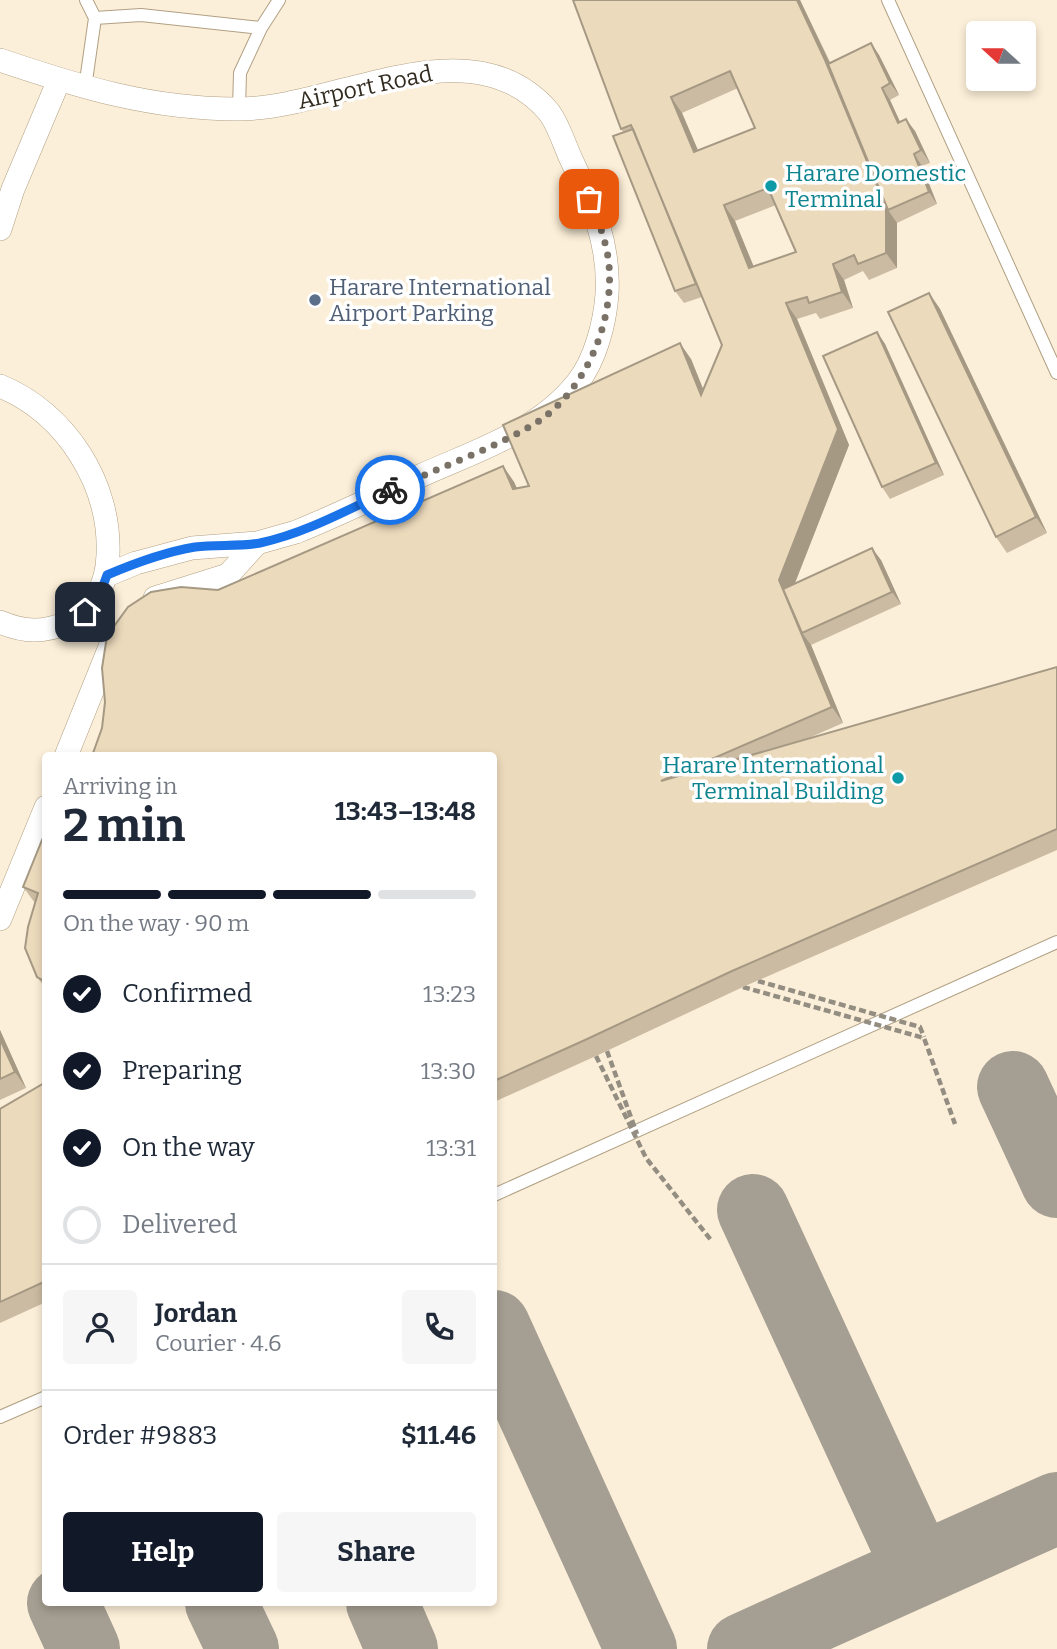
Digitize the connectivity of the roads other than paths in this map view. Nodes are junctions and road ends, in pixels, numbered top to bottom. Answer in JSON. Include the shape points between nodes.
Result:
{"nodes":[{"id":1,"x":86,"y":0,"type":"edge"},
{"id":2,"x":279,"y":0,"type":"edge"},
{"id":3,"x":888,"y":0,"type":"edge"},
{"id":4,"x":95,"y":18,"type":"junction"},
{"id":5,"x":261,"y":28,"type":"junction"},
{"id":6,"x":0,"y":60,"type":"edge"},
{"id":7,"x":59,"y":80,"type":"junction"},
{"id":8,"x":85,"y":88,"type":"junction"},
{"id":9,"x":239,"y":109,"type":"junction"},
{"id":10,"x":0,"y":229,"type":"edge"},
{"id":11,"x":0,"y":371,"type":"edge"},
{"id":12,"x":1057,"y":373,"type":"edge"},
{"id":13,"x":6,"y":389,"type":"edge"},
{"id":14,"x":257,"y":543,"type":"junction"},
{"id":15,"x":107,"y":575,"type":"junction"},
{"id":16,"x":0,"y":622,"type":"edge"},
{"id":17,"x":68,"y":752,"type":"edge"},
{"id":18,"x":42,"y":817,"type":"edge"},
{"id":19,"x":0,"y":919,"type":"edge"},
{"id":20,"x":1057,"y":942,"type":"edge"},
{"id":21,"x":497,"y":1194,"type":"edge"},
{"id":22,"x":42,"y":1399,"type":"edge"},
{"id":23,"x":0,"y":1417,"type":"edge"}],
"edges":[{"from":1,"to":4,"type":"lane"},
{"from":2,"to":5,"type":"lane"},
{"from":3,"to":12,"type":"lane"},
{"from":4,"to":5,"type":"lane","via":[[141,15]]},
{"from":4,"to":8,"type":"lane"},
{"from":5,"to":9,"type":"lane","via":[[240,73]]},
{"from":6,"to":7,"type":"street","name":"Airport Road"},
{"from":7,"to":8,"type":"street","name":"Airport Road"},
{"from":7,"to":10,"type":"street"},
{"from":8,"to":9,"type":"street","name":"Airport Road","via":[[158,104]]},
{"from":9,"to":14,"type":"street","name":"Airport Road","via":[[300,101],[435,70],[480,71],[522,89],[549,112],[598,219],[609,265],[606,307],[589,362],[578,382],[533,425],[338,516]]},
{"from":11,"to":13,"type":"street"},
{"from":13,"to":15,"type":"street","via":[[72,442],[99,488],[107,521]]},
{"from":14,"to":15,"type":"street","name":"Airport Road","via":[[192,548]]},
{"from":14,"to":17,"type":"street","via":[[228,575],[159,596],[118,626]]},
{"from":15,"to":16,"type":"street","via":[[99,597],[69,621],[48,630],[28,631]]},
{"from":18,"to":19,"type":"street"},
{"from":20,"to":21,"type":"lane"},
{"from":22,"to":23,"type":"lane"}]}
